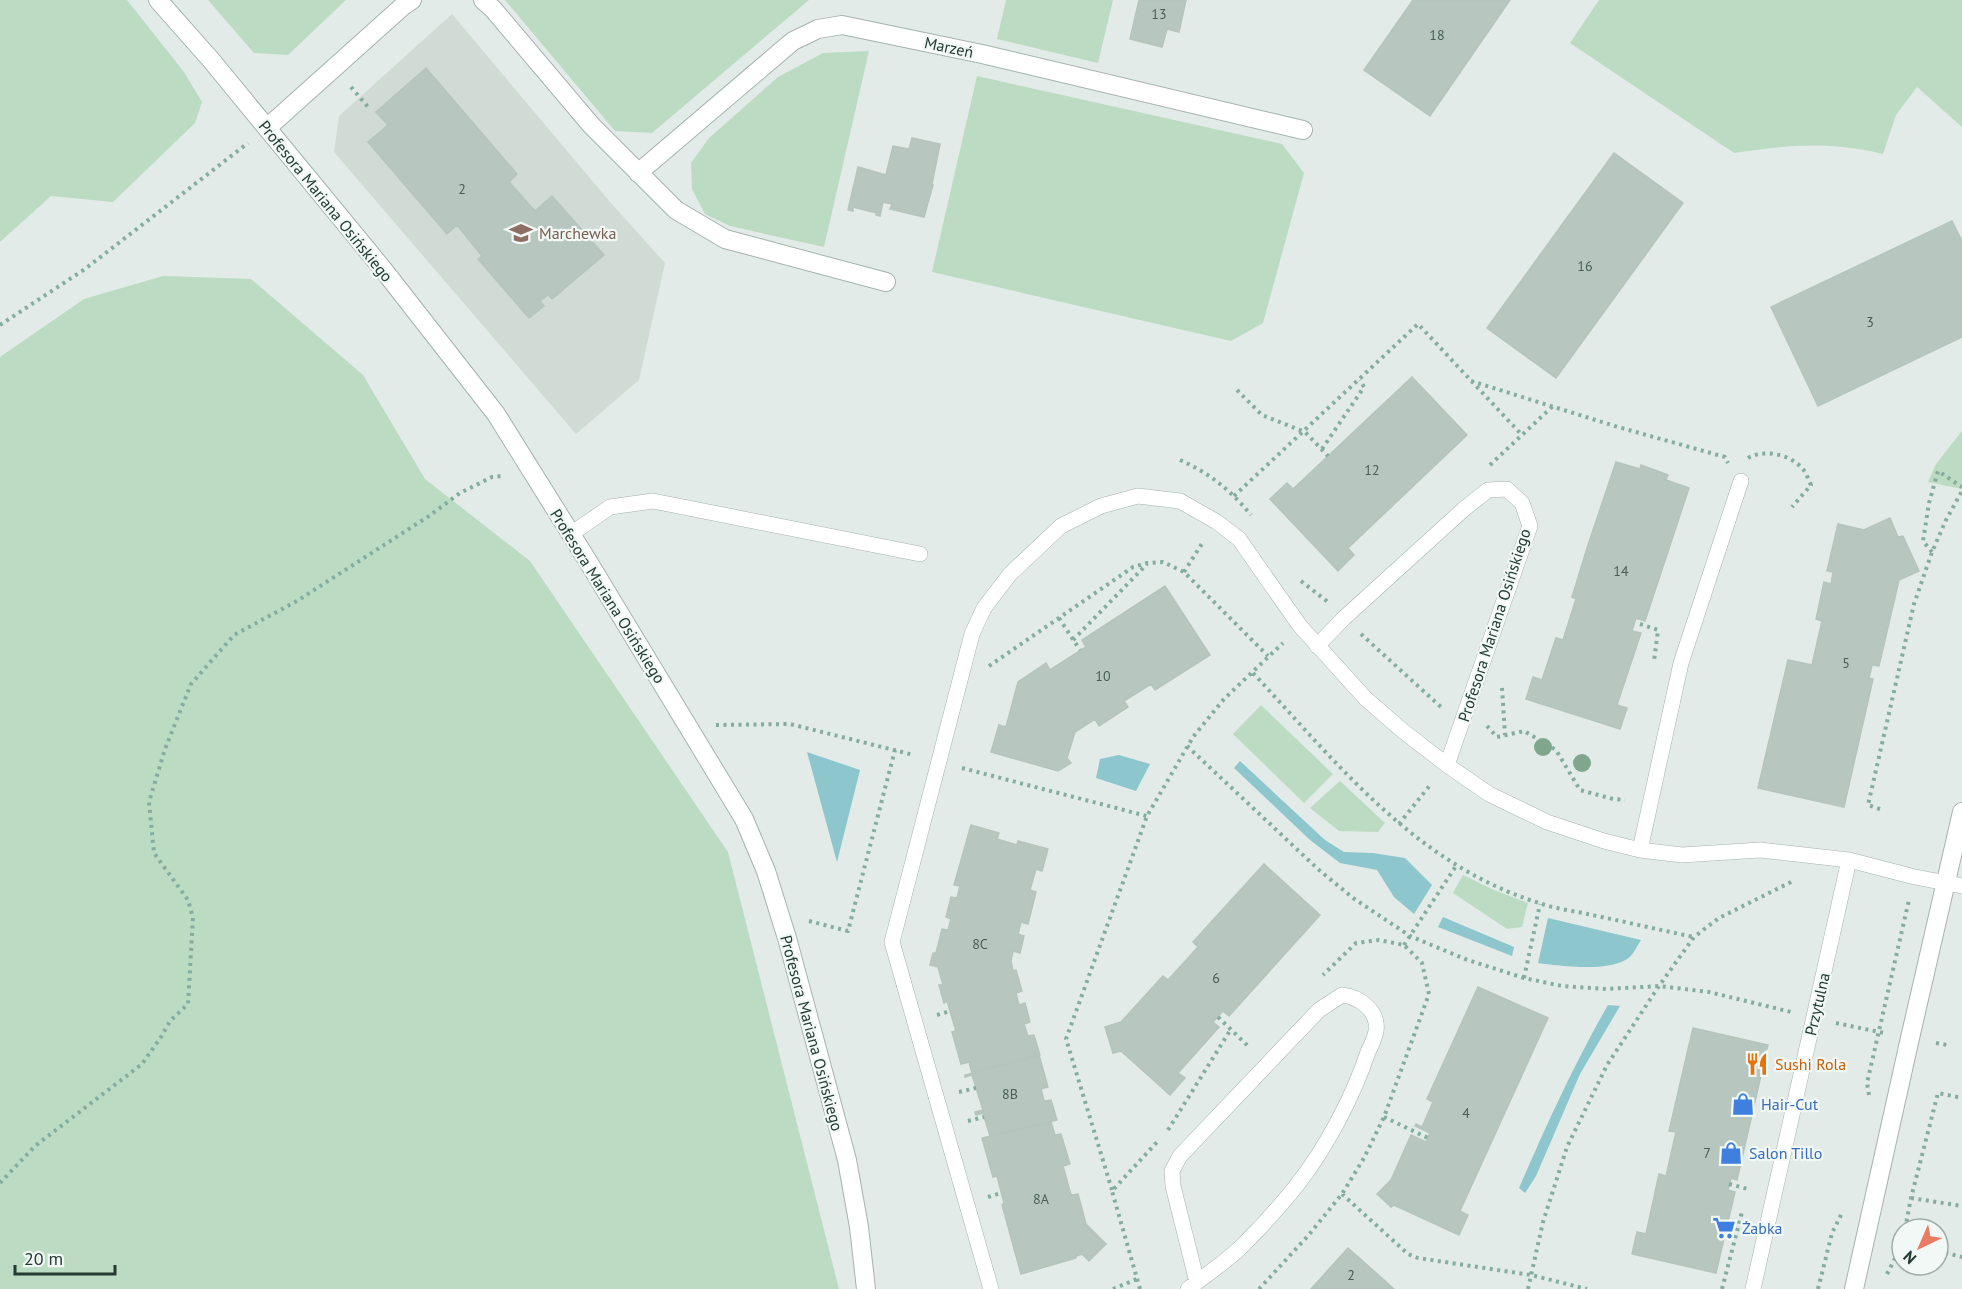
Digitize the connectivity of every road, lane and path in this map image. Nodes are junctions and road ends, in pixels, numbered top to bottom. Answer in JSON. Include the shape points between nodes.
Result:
{"nodes":[{"id":1,"x":158,"y":0,"type":"edge"},
{"id":2,"x":412,"y":0,"type":"edge"},
{"id":3,"x":483,"y":0,"type":"edge"},
{"id":4,"x":267,"y":128,"type":"junction"},
{"id":5,"x":1303,"y":130,"type":"dead end"},
{"id":6,"x":639,"y":173,"type":"junction"},
{"id":7,"x":886,"y":282,"type":"dead end"},
{"id":8,"x":0,"y":325,"type":"edge"},
{"id":9,"x":1360,"y":380,"type":"junction"},
{"id":10,"x":1471,"y":380,"type":"junction"},
{"id":11,"x":1237,"y":390,"type":"dead end"},
{"id":12,"x":1305,"y":432,"type":"junction"},
{"id":13,"x":1522,"y":435,"type":"dead end"},
{"id":14,"x":1321,"y":450,"type":"junction"},
{"id":15,"x":1328,"y":456,"type":"dead end"},
{"id":16,"x":1180,"y":460,"type":"dead end"},
{"id":17,"x":533,"y":474,"type":"junction"},
{"id":18,"x":1736,"y":475,"type":"joint"},
{"id":19,"x":1962,"y":489,"type":"edge"},
{"id":20,"x":1235,"y":495,"type":"junction"},
{"id":21,"x":1254,"y":519,"type":"dead end"},
{"id":22,"x":571,"y":534,"type":"junction"},
{"id":23,"x":1932,"y":552,"type":"junction"},
{"id":24,"x":920,"y":554,"type":"dead end"},
{"id":25,"x":1147,"y":563,"type":"junction"},
{"id":26,"x":1298,"y":578,"type":"dead end"},
{"id":27,"x":1059,"y":618,"type":"junction"},
{"id":28,"x":1344,"y":618,"type":"junction"},
{"id":29,"x":1640,"y":624,"type":"dead end"},
{"id":30,"x":1300,"y":626,"type":"junction"},
{"id":31,"x":1073,"y":640,"type":"junction"},
{"id":32,"x":1317,"y":646,"type":"junction"},
{"id":33,"x":1080,"y":650,"type":"dead end"},
{"id":34,"x":1268,"y":656,"type":"junction"},
{"id":35,"x":1653,"y":670,"type":"dead end"},
{"id":36,"x":980,"y":672,"type":"dead end"},
{"id":37,"x":1253,"y":673,"type":"junction"},
{"id":38,"x":1445,"y":711,"type":"dead end"},
{"id":39,"x":716,"y":725,"type":"dead end"},
{"id":40,"x":1490,"y":729,"type":"dead end"},
{"id":41,"x":1187,"y":746,"type":"junction"},
{"id":42,"x":895,"y":750,"type":"junction"},
{"id":43,"x":940,"y":762,"type":"junction"},
{"id":44,"x":1447,"y":765,"type":"junction"},
{"id":45,"x":1417,"y":802,"type":"dead end"},
{"id":46,"x":1649,"y":805,"type":"junction"},
{"id":47,"x":1880,"y":809,"type":"dead end"},
{"id":48,"x":1962,"y":812,"type":"edge"},
{"id":49,"x":1147,"y":816,"type":"junction"},
{"id":50,"x":1399,"y":824,"type":"junction"},
{"id":51,"x":1640,"y":850,"type":"junction"},
{"id":52,"x":1849,"y":860,"type":"junction"},
{"id":53,"x":1456,"y":866,"type":"junction"},
{"id":54,"x":1804,"y":877,"type":"dead end"},
{"id":55,"x":1954,"y":884,"type":"edge"},
{"id":56,"x":1910,"y":894,"type":"dead end"},
{"id":57,"x":1540,"y":904,"type":"junction"},
{"id":58,"x":799,"y":919,"type":"dead end"},
{"id":59,"x":1410,"y":936,"type":"junction"},
{"id":60,"x":1694,"y":937,"type":"junction"},
{"id":61,"x":1404,"y":945,"type":"junction"},
{"id":62,"x":1524,"y":978,"type":"junction"},
{"id":63,"x":1317,"y":980,"type":"dead end"},
{"id":64,"x":1659,"y":986,"type":"junction"},
{"id":65,"x":1799,"y":1014,"type":"dead end"},
{"id":66,"x":1218,"y":1017,"type":"dead end"},
{"id":67,"x":1853,"y":1027,"type":"dead end"},
{"id":68,"x":1231,"y":1029,"type":"junction"},
{"id":69,"x":1861,"y":1029,"type":"dead end"},
{"id":70,"x":1242,"y":1056,"type":"dead end"},
{"id":71,"x":976,"y":1088,"type":"dead end"},
{"id":72,"x":953,"y":1094,"type":"dead end"},
{"id":73,"x":1870,"y":1098,"type":"dead end"},
{"id":74,"x":1962,"y":1098,"type":"edge"},
{"id":75,"x":1183,"y":1115,"type":"dead end"},
{"id":76,"x":984,"y":1117,"type":"dead end"},
{"id":77,"x":1384,"y":1117,"type":"junction"},
{"id":78,"x":960,"y":1123,"type":"dead end"},
{"id":79,"x":1428,"y":1137,"type":"dead end"},
{"id":80,"x":1159,"y":1140,"type":"dead end"},
{"id":81,"x":0,"y":1183,"type":"edge"},
{"id":82,"x":1730,"y":1184,"type":"dead end"},
{"id":83,"x":1748,"y":1189,"type":"dead end"},
{"id":84,"x":1112,"y":1191,"type":"junction"},
{"id":85,"x":1342,"y":1194,"type":"junction"},
{"id":86,"x":1911,"y":1198,"type":"junction"},
{"id":87,"x":1845,"y":1202,"type":"dead end"},
{"id":88,"x":1962,"y":1206,"type":"edge"},
{"id":89,"x":1907,"y":1217,"type":"edge"},
{"id":90,"x":1890,"y":1267,"type":"edge"},
{"id":91,"x":1530,"y":1275,"type":"junction"},
{"id":92,"x":1137,"y":1279,"type":"junction"},
{"id":93,"x":1885,"y":1282,"type":"dead end"},
{"id":94,"x":1193,"y":1285,"type":"edge"},
{"id":95,"x":866,"y":1289,"type":"edge"},
{"id":96,"x":991,"y":1289,"type":"edge"},
{"id":97,"x":1113,"y":1289,"type":"edge"},
{"id":98,"x":1140,"y":1289,"type":"edge"},
{"id":99,"x":1259,"y":1289,"type":"edge"},
{"id":100,"x":1528,"y":1289,"type":"edge"},
{"id":101,"x":1587,"y":1289,"type":"edge"},
{"id":102,"x":1753,"y":1289,"type":"edge"},
{"id":103,"x":1818,"y":1289,"type":"edge"},
{"id":104,"x":1854,"y":1289,"type":"edge"}],
"edges":[{"from":1,"to":4,"type":"street","name":"Profesora Mariana Osińskiego"},
{"from":2,"to":4,"type":"street"},
{"from":3,"to":6,"type":"street","via":[[591,125]]},
{"from":4,"to":8,"type":"path","via":[[85,269]]},
{"from":4,"to":17,"type":"street","name":"Profesora Mariana Osińskiego","via":[[496,414]]},
{"from":5,"to":6,"type":"street","name":"Marzeń","via":[[843,25],[818,29],[793,41]]},
{"from":6,"to":7,"type":"street","via":[[676,210],[725,239]]},
{"from":9,"to":10,"type":"path","via":[[1419,324]]},
{"from":9,"to":12,"type":"path"},
{"from":9,"to":14,"type":"path","via":[[1364,387]]},
{"from":10,"to":13,"type":"path"},
{"from":10,"to":18,"type":"path","via":[[1725,457]]},
{"from":11,"to":12,"type":"path","via":[[1262,415]]},
{"from":12,"to":14,"type":"path"},
{"from":12,"to":20,"type":"path"},
{"from":14,"to":15,"type":"path"},
{"from":16,"to":20,"type":"path","via":[[1210,475]]},
{"from":17,"to":22,"type":"street","name":"Profesora Mariana Osińskiego"},
{"from":17,"to":81,"type":"path","via":[[492,477],[460,493],[297,601],[234,635],[191,684],[165,748],[149,802],[154,853],[188,900],[194,918],[188,1004],[170,1021],[142,1064],[35,1146]]},
{"from":18,"to":46,"type":"lane","via":[[1682,663]]},
{"from":19,"to":23,"type":"path"},
{"from":19,"to":23,"type":"path","via":[[1938,471],[1923,541]]},
{"from":20,"to":21,"type":"path"},
{"from":22,"to":24,"type":"lane","via":[[610,507],[652,501]]},
{"from":22,"to":95,"type":"street","name":"Profesora Mariana Osińskiego","via":[[744,819],[766,871],[847,1160]]},
{"from":23,"to":47,"type":"path","via":[[1914,603],[1868,805]]},
{"from":25,"to":27,"type":"path","via":[[1133,567]]},
{"from":25,"to":31,"type":"path"},
{"from":25,"to":34,"type":"path","via":[[1163,562],[1184,572]]},
{"from":26,"to":28,"type":"path"},
{"from":27,"to":31,"type":"path"},
{"from":27,"to":36,"type":"path"},
{"from":28,"to":32,"type":"lane","name":"Profesora Mariana Osińskiego"},
{"from":28,"to":38,"type":"path"},
{"from":28,"to":44,"type":"lane","name":"Profesora Mariana Osińskiego","via":[[1488,490],[1507,489],[1522,503],[1530,526]]},
{"from":29,"to":35,"type":"path","via":[[1658,630]]},
{"from":30,"to":32,"type":"lane"},
{"from":30,"to":34,"type":"path"},
{"from":30,"to":43,"type":"lane","via":[[1239,539],[1217,522],[1180,501],[1138,496],[1101,506],[1061,526],[1010,574],[984,608],[972,634]]},
{"from":31,"to":33,"type":"path"},
{"from":32,"to":44,"type":"lane","via":[[1366,699]]},
{"from":34,"to":37,"type":"path"},
{"from":37,"to":41,"type":"path","via":[[1224,699]]},
{"from":37,"to":50,"type":"path","via":[[1362,791]]},
{"from":39,"to":42,"type":"path","via":[[790,724]]},
{"from":40,"to":46,"type":"path","via":[[1497,737],[1524,731],[1556,750],[1580,790]]},
{"from":41,"to":49,"type":"path"},
{"from":41,"to":59,"type":"path","via":[[1319,870]]},
{"from":42,"to":43,"type":"path"},
{"from":42,"to":58,"type":"path","via":[[848,931]]},
{"from":43,"to":49,"type":"path"},
{"from":43,"to":96,"type":"lane","via":[[892,942]]},
{"from":44,"to":51,"type":"lane","via":[[1489,794],[1547,822]]},
{"from":45,"to":50,"type":"path"},
{"from":46,"to":51,"type":"lane"},
{"from":48,"to":55,"type":"street"},
{"from":49,"to":84,"type":"path","via":[[1066,1039]]},
{"from":50,"to":53,"type":"path"},
{"from":51,"to":52,"type":"lane","via":[[1682,855],[1760,850]]},
{"from":52,"to":55,"type":"lane"},
{"from":52,"to":102,"type":"lane","name":"Przytulna"},
{"from":53,"to":57,"type":"path"},
{"from":53,"to":59,"type":"path"},
{"from":54,"to":60,"type":"path","via":[[1719,918]]},
{"from":55,"to":104,"type":"street","via":[[1902,1073]]},
{"from":56,"to":73,"type":"path","via":[[1867,1083]]},
{"from":57,"to":60,"type":"path"},
{"from":57,"to":62,"type":"path"},
{"from":59,"to":61,"type":"path"},
{"from":59,"to":62,"type":"path"},
{"from":60,"to":64,"type":"path"},
{"from":61,"to":63,"type":"path","via":[[1379,940],[1356,944]]},
{"from":61,"to":77,"type":"path","via":[[1422,963],[1429,994]]},
{"from":62,"to":64,"type":"path","via":[[1606,989]]},
{"from":64,"to":65,"type":"path","via":[[1709,992]]},
{"from":64,"to":91,"type":"path","via":[[1607,1065],[1567,1147]]},
{"from":66,"to":68,"type":"path"},
{"from":67,"to":69,"type":"path"},
{"from":68,"to":70,"type":"path","via":[[1250,1047]]},
{"from":68,"to":75,"type":"path","via":[[1167,1132]]},
{"from":71,"to":72,"type":"path"},
{"from":74,"to":86,"type":"path","via":[[1938,1093]]},
{"from":76,"to":78,"type":"path"},
{"from":77,"to":79,"type":"path"},
{"from":77,"to":85,"type":"path"},
{"from":80,"to":84,"type":"path"},
{"from":82,"to":83,"type":"path"},
{"from":84,"to":92,"type":"path"},
{"from":85,"to":91,"type":"path","via":[[1408,1254]]},
{"from":85,"to":99,"type":"path"},
{"from":86,"to":88,"type":"path"},
{"from":86,"to":89,"type":"path"},
{"from":87,"to":103,"type":"path","via":[[1832,1233]]},
{"from":90,"to":93,"type":"path"},
{"from":91,"to":100,"type":"path"},
{"from":91,"to":101,"type":"path"},
{"from":92,"to":97,"type":"path"},
{"from":92,"to":98,"type":"path"},
{"from":94,"to":94,"type":"lane","via":[[1244,1245],[1316,1158],[1350,1098],[1376,1030],[1374,1015],[1364,1003],[1342,995],[1319,1010],[1180,1156],[1172,1171],[1173,1186]]}]}
